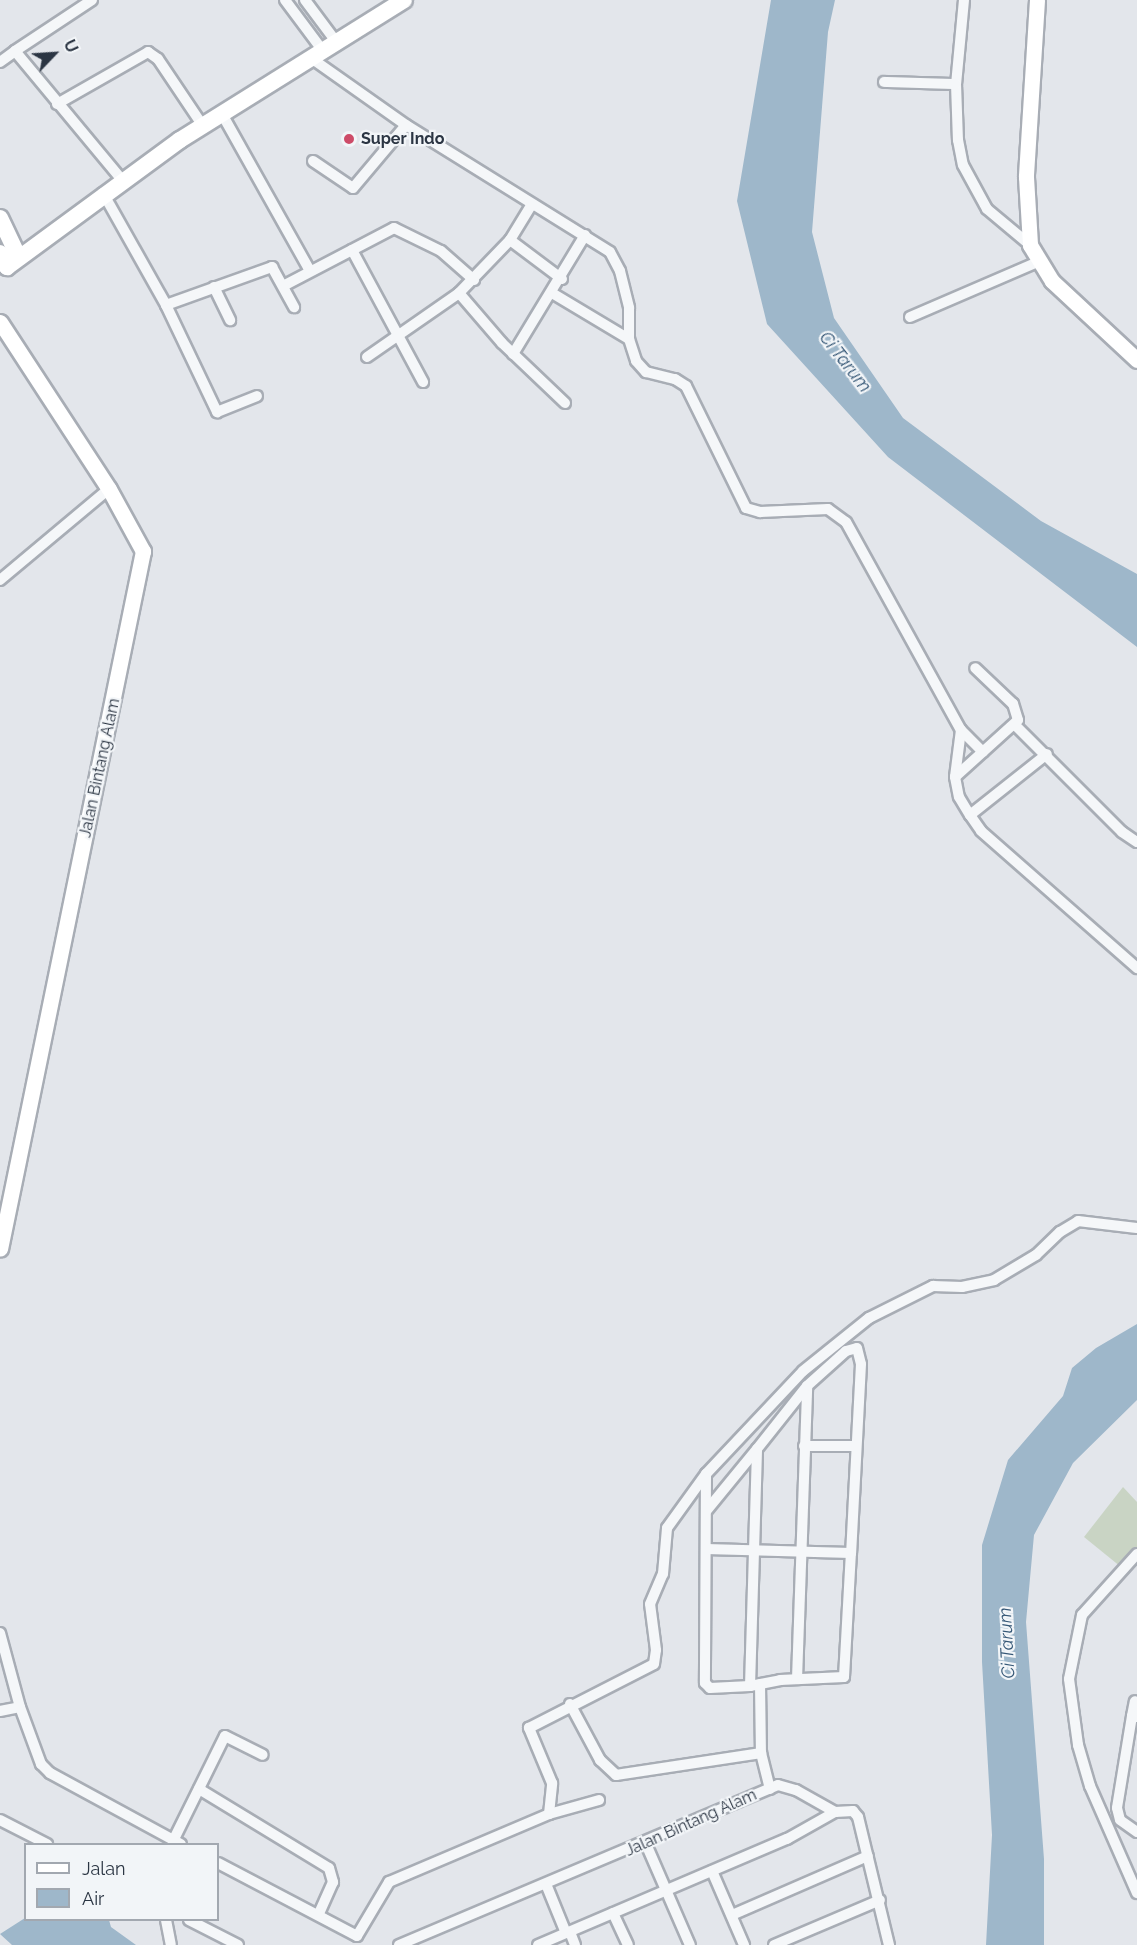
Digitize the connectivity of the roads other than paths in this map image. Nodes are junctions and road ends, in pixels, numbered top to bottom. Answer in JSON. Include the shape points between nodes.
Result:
{"nodes":[{"id":1,"x":92,"y":0,"type":"edge"},
{"id":2,"x":285,"y":0,"type":"edge"},
{"id":3,"x":404,"y":0,"type":"edge"},
{"id":4,"x":964,"y":0,"type":"edge"},
{"id":5,"x":1037,"y":0,"type":"edge"},
{"id":6,"x":309,"y":4,"type":"edge"},
{"id":7,"x":299,"y":19,"type":"junction"},
{"id":8,"x":15,"y":51,"type":"junction"},
{"id":9,"x":324,"y":51,"type":"junction"},
{"id":10,"x":0,"y":62,"type":"edge"},
{"id":11,"x":884,"y":82,"type":"dead end"},
{"id":12,"x":956,"y":84,"type":"junction"},
{"id":13,"x":57,"y":104,"type":"junction"},
{"id":14,"x":222,"y":114,"type":"junction"},
{"id":15,"x":406,"y":125,"type":"junction"},
{"id":16,"x":203,"y":126,"type":"junction"},
{"id":17,"x":313,"y":161,"type":"dead end"},
{"id":18,"x":122,"y":180,"type":"junction"},
{"id":19,"x":104,"y":193,"type":"junction"},
{"id":20,"x":532,"y":204,"type":"junction"},
{"id":21,"x":0,"y":218,"type":"edge"},
{"id":22,"x":585,"y":235,"type":"junction"},
{"id":23,"x":510,"y":240,"type":"junction"},
{"id":24,"x":1030,"y":245,"type":"junction"},
{"id":25,"x":352,"y":250,"type":"junction"},
{"id":26,"x":6,"y":262,"type":"edge"},
{"id":27,"x":1038,"y":262,"type":"junction"},
{"id":28,"x":310,"y":271,"type":"junction"},
{"id":29,"x":562,"y":279,"type":"junction"},
{"id":30,"x":474,"y":280,"type":"junction"},
{"id":31,"x":285,"y":285,"type":"junction"},
{"id":32,"x":214,"y":287,"type":"junction"},
{"id":33,"x":552,"y":292,"type":"junction"},
{"id":34,"x":459,"y":294,"type":"junction"},
{"id":35,"x":166,"y":305,"type":"junction"},
{"id":36,"x":294,"y":307,"type":"dead end"},
{"id":37,"x":910,"y":317,"type":"dead end"},
{"id":38,"x":230,"y":320,"type":"dead end"},
{"id":39,"x":0,"y":322,"type":"edge"},
{"id":40,"x":396,"y":337,"type":"junction"},
{"id":41,"x":629,"y":339,"type":"junction"},
{"id":42,"x":513,"y":354,"type":"junction"},
{"id":43,"x":367,"y":357,"type":"dead end"},
{"id":44,"x":1137,"y":360,"type":"edge"},
{"id":45,"x":423,"y":382,"type":"dead end"},
{"id":46,"x":257,"y":396,"type":"dead end"},
{"id":47,"x":565,"y":403,"type":"dead end"},
{"id":48,"x":109,"y":489,"type":"junction"},
{"id":49,"x":0,"y":580,"type":"edge"},
{"id":50,"x":975,"y":668,"type":"dead end"},
{"id":51,"x":1015,"y":725,"type":"junction"},
{"id":52,"x":961,"y":730,"type":"junction"},
{"id":53,"x":984,"y":752,"type":"junction"},
{"id":54,"x":1047,"y":754,"type":"junction"},
{"id":55,"x":955,"y":777,"type":"junction"},
{"id":56,"x":970,"y":815,"type":"junction"},
{"id":57,"x":1137,"y":842,"type":"edge"},
{"id":58,"x":1137,"y":968,"type":"edge"},
{"id":59,"x":1137,"y":1228,"type":"edge"},
{"id":60,"x":0,"y":1249,"type":"edge"},
{"id":61,"x":807,"y":1386,"type":"junction"},
{"id":62,"x":804,"y":1446,"type":"junction"},
{"id":63,"x":856,"y":1446,"type":"junction"},
{"id":64,"x":757,"y":1449,"type":"junction"},
{"id":65,"x":706,"y":1474,"type":"junction"},
{"id":66,"x":707,"y":1510,"type":"junction"},
{"id":67,"x":706,"y":1549,"type":"junction"},
{"id":68,"x":754,"y":1551,"type":"junction"},
{"id":69,"x":803,"y":1551,"type":"junction"},
{"id":70,"x":851,"y":1553,"type":"junction"},
{"id":71,"x":1137,"y":1554,"type":"edge"},
{"id":72,"x":0,"y":1633,"type":"edge"},
{"id":73,"x":797,"y":1679,"type":"junction"},
{"id":74,"x":755,"y":1685,"type":"junction"},
{"id":75,"x":1135,"y":1701,"type":"dead end"},
{"id":76,"x":570,"y":1704,"type":"junction"},
{"id":77,"x":20,"y":1707,"type":"junction"},
{"id":78,"x":0,"y":1711,"type":"edge"},
{"id":79,"x":1135,"y":1717,"type":"edge"},
{"id":80,"x":761,"y":1753,"type":"junction"},
{"id":81,"x":263,"y":1755,"type":"dead end"},
{"id":82,"x":199,"y":1789,"type":"junction"},
{"id":83,"x":770,"y":1789,"type":"junction"},
{"id":84,"x":599,"y":1800,"type":"dead end"},
{"id":85,"x":835,"y":1812,"type":"junction"},
{"id":86,"x":549,"y":1814,"type":"junction"},
{"id":87,"x":0,"y":1820,"type":"edge"},
{"id":88,"x":1137,"y":1832,"type":"edge"},
{"id":89,"x":43,"y":1843,"type":"edge"},
{"id":90,"x":177,"y":1843,"type":"edge"},
{"id":91,"x":646,"y":1844,"type":"junction"},
{"id":92,"x":868,"y":1856,"type":"junction"},
{"id":93,"x":219,"y":1864,"type":"edge"},
{"id":94,"x":712,"y":1871,"type":"junction"},
{"id":95,"x":546,"y":1884,"type":"junction"},
{"id":96,"x":666,"y":1889,"type":"junction"},
{"id":97,"x":1137,"y":1893,"type":"edge"},
{"id":98,"x":880,"y":1900,"type":"junction"},
{"id":99,"x":613,"y":1913,"type":"junction"},
{"id":100,"x":318,"y":1914,"type":"junction"},
{"id":101,"x":732,"y":1915,"type":"junction"},
{"id":102,"x":166,"y":1921,"type":"edge"},
{"id":103,"x":191,"y":1921,"type":"edge"},
{"id":104,"x":568,"y":1933,"type":"junction"},
{"id":105,"x":171,"y":1945,"type":"edge"},
{"id":106,"x":238,"y":1945,"type":"edge"},
{"id":107,"x":399,"y":1945,"type":"edge"},
{"id":108,"x":538,"y":1945,"type":"edge"},
{"id":109,"x":575,"y":1945,"type":"edge"},
{"id":110,"x":628,"y":1945,"type":"edge"},
{"id":111,"x":690,"y":1945,"type":"edge"},
{"id":112,"x":744,"y":1945,"type":"edge"},
{"id":113,"x":774,"y":1945,"type":"edge"},
{"id":114,"x":889,"y":1945,"type":"edge"}],
"edges":[{"from":1,"to":8,"type":"street"},
{"from":2,"to":7,"type":"street"},
{"from":3,"to":9,"type":"main road"},
{"from":4,"to":12,"type":"street"},
{"from":5,"to":24,"type":"street","via":[[1026,177]]},
{"from":6,"to":7,"type":"street"},
{"from":6,"to":9,"type":"street"},
{"from":7,"to":9,"type":"street"},
{"from":8,"to":10,"type":"street"},
{"from":8,"to":13,"type":"street"},
{"from":9,"to":14,"type":"main road"},
{"from":9,"to":15,"type":"street"},
{"from":11,"to":12,"type":"street"},
{"from":12,"to":24,"type":"street","via":[[963,165],[987,209]]},
{"from":13,"to":16,"type":"street","via":[[148,52],[158,59]]},
{"from":13,"to":18,"type":"street"},
{"from":14,"to":16,"type":"main road"},
{"from":14,"to":28,"type":"street"},
{"from":15,"to":17,"type":"street","via":[[353,188]]},
{"from":15,"to":20,"type":"street"},
{"from":16,"to":18,"type":"main road"},
{"from":18,"to":19,"type":"main road"},
{"from":19,"to":26,"type":"main road"},
{"from":19,"to":35,"type":"street"},
{"from":20,"to":22,"type":"street"},
{"from":20,"to":23,"type":"street"},
{"from":21,"to":26,"type":"main road"},
{"from":22,"to":29,"type":"street"},
{"from":22,"to":41,"type":"street","via":[[610,252],[620,271],[629,308]]},
{"from":23,"to":29,"type":"street"},
{"from":23,"to":30,"type":"street"},
{"from":24,"to":27,"type":"street"},
{"from":25,"to":28,"type":"street"},
{"from":25,"to":30,"type":"street","via":[[394,228],[441,251]]},
{"from":25,"to":40,"type":"street"},
{"from":27,"to":37,"type":"street"},
{"from":27,"to":44,"type":"street"},
{"from":28,"to":31,"type":"street"},
{"from":29,"to":33,"type":"street"},
{"from":30,"to":34,"type":"street"},
{"from":31,"to":32,"type":"street","via":[[272,267]]},
{"from":31,"to":36,"type":"street"},
{"from":32,"to":35,"type":"street"},
{"from":32,"to":38,"type":"street"},
{"from":33,"to":41,"type":"street"},
{"from":33,"to":42,"type":"street"},
{"from":34,"to":40,"type":"street"},
{"from":34,"to":42,"type":"street"},
{"from":35,"to":46,"type":"street","via":[[217,412]]},
{"from":39,"to":48,"type":"street","name":"Jalan Bintang Alam"},
{"from":40,"to":43,"type":"street"},
{"from":40,"to":45,"type":"street"},
{"from":41,"to":52,"type":"street","via":[[636,361],[645,372],[686,386],[746,507],[760,512],[828,509],[846,522]]},
{"from":42,"to":47,"type":"street"},
{"from":48,"to":49,"type":"street"},
{"from":48,"to":60,"type":"street","name":"Jalan Bintang Alam","via":[[141,544],[141,573]]},
{"from":50,"to":51,"type":"street","via":[[1018,709]]},
{"from":51,"to":53,"type":"street"},
{"from":51,"to":54,"type":"street"},
{"from":52,"to":53,"type":"street"},
{"from":52,"to":55,"type":"street"},
{"from":53,"to":55,"type":"street"},
{"from":54,"to":56,"type":"street"},
{"from":54,"to":57,"type":"street","via":[[1122,832]]},
{"from":55,"to":56,"type":"street","via":[[959,797]]},
{"from":56,"to":58,"type":"street","via":[[981,831]]},
{"from":59,"to":65,"type":"street","via":[[1078,1221],[1036,1255],[994,1280],[962,1287],[933,1286],[869,1318],[803,1371]]},
{"from":61,"to":62,"type":"street"},
{"from":61,"to":63,"type":"street","via":[[846,1351],[860,1351]]},
{"from":61,"to":64,"type":"street"},
{"from":62,"to":63,"type":"street"},
{"from":62,"to":69,"type":"street"},
{"from":63,"to":70,"type":"street"},
{"from":64,"to":66,"type":"street"},
{"from":64,"to":68,"type":"street"},
{"from":65,"to":66,"type":"street"},
{"from":65,"to":76,"type":"street","via":[[665,1535],[663,1574],[650,1604],[654,1664]]},
{"from":66,"to":67,"type":"street"},
{"from":67,"to":68,"type":"street"},
{"from":67,"to":74,"type":"street","via":[[705,1683],[710,1688]]},
{"from":68,"to":69,"type":"street"},
{"from":68,"to":74,"type":"street"},
{"from":69,"to":70,"type":"street"},
{"from":69,"to":73,"type":"street"},
{"from":70,"to":73,"type":"street","via":[[847,1672],[839,1679]]},
{"from":71,"to":97,"type":"street","via":[[1082,1615],[1069,1679],[1078,1745],[1090,1786]]},
{"from":72,"to":77,"type":"street"},
{"from":73,"to":74,"type":"street"},
{"from":74,"to":80,"type":"street"},
{"from":75,"to":79,"type":"street"},
{"from":76,"to":80,"type":"street","via":[[600,1760],[616,1775]]},
{"from":76,"to":86,"type":"street","via":[[529,1728],[552,1783]]},
{"from":77,"to":78,"type":"street"},
{"from":77,"to":90,"type":"street","via":[[41,1764],[50,1773]]},
{"from":79,"to":88,"type":"street","via":[[1117,1808],[1120,1820]]},
{"from":80,"to":83,"type":"street"},
{"from":81,"to":82,"type":"street","via":[[227,1735]]},
{"from":82,"to":90,"type":"street"},
{"from":82,"to":100,"type":"street","via":[[329,1868],[333,1882]]},
{"from":83,"to":85,"type":"street","name":"Jalan Bintang Alam","via":[[787,1786]]},
{"from":83,"to":91,"type":"street","name":"Jalan Bintang Alam"},
{"from":84,"to":86,"type":"street"},
{"from":85,"to":92,"type":"street","name":"Jalan Bintang Alam","via":[[853,1811],[858,1817]]},
{"from":85,"to":94,"type":"street","via":[[787,1839]]},
{"from":86,"to":100,"type":"street","via":[[385,1885],[357,1936]]},
{"from":87,"to":89,"type":"street"},
{"from":91,"to":95,"type":"street","name":"Jalan Bintang Alam"},
{"from":91,"to":96,"type":"street"},
{"from":92,"to":98,"type":"street","name":"Jalan Bintang Alam"},
{"from":92,"to":101,"type":"street"},
{"from":93,"to":100,"type":"street"},
{"from":94,"to":96,"type":"street"},
{"from":94,"to":101,"type":"street"},
{"from":95,"to":104,"type":"street"},
{"from":95,"to":107,"type":"street","name":"Jalan Bintang Alam"},
{"from":96,"to":99,"type":"street"},
{"from":96,"to":111,"type":"street"},
{"from":98,"to":113,"type":"street"},
{"from":98,"to":114,"type":"street","name":"Jalan Bintang Alam"},
{"from":99,"to":104,"type":"street"},
{"from":99,"to":110,"type":"street"},
{"from":101,"to":112,"type":"street"},
{"from":102,"to":105,"type":"street"},
{"from":103,"to":106,"type":"street"},
{"from":104,"to":108,"type":"street"},
{"from":104,"to":109,"type":"street"}]}
